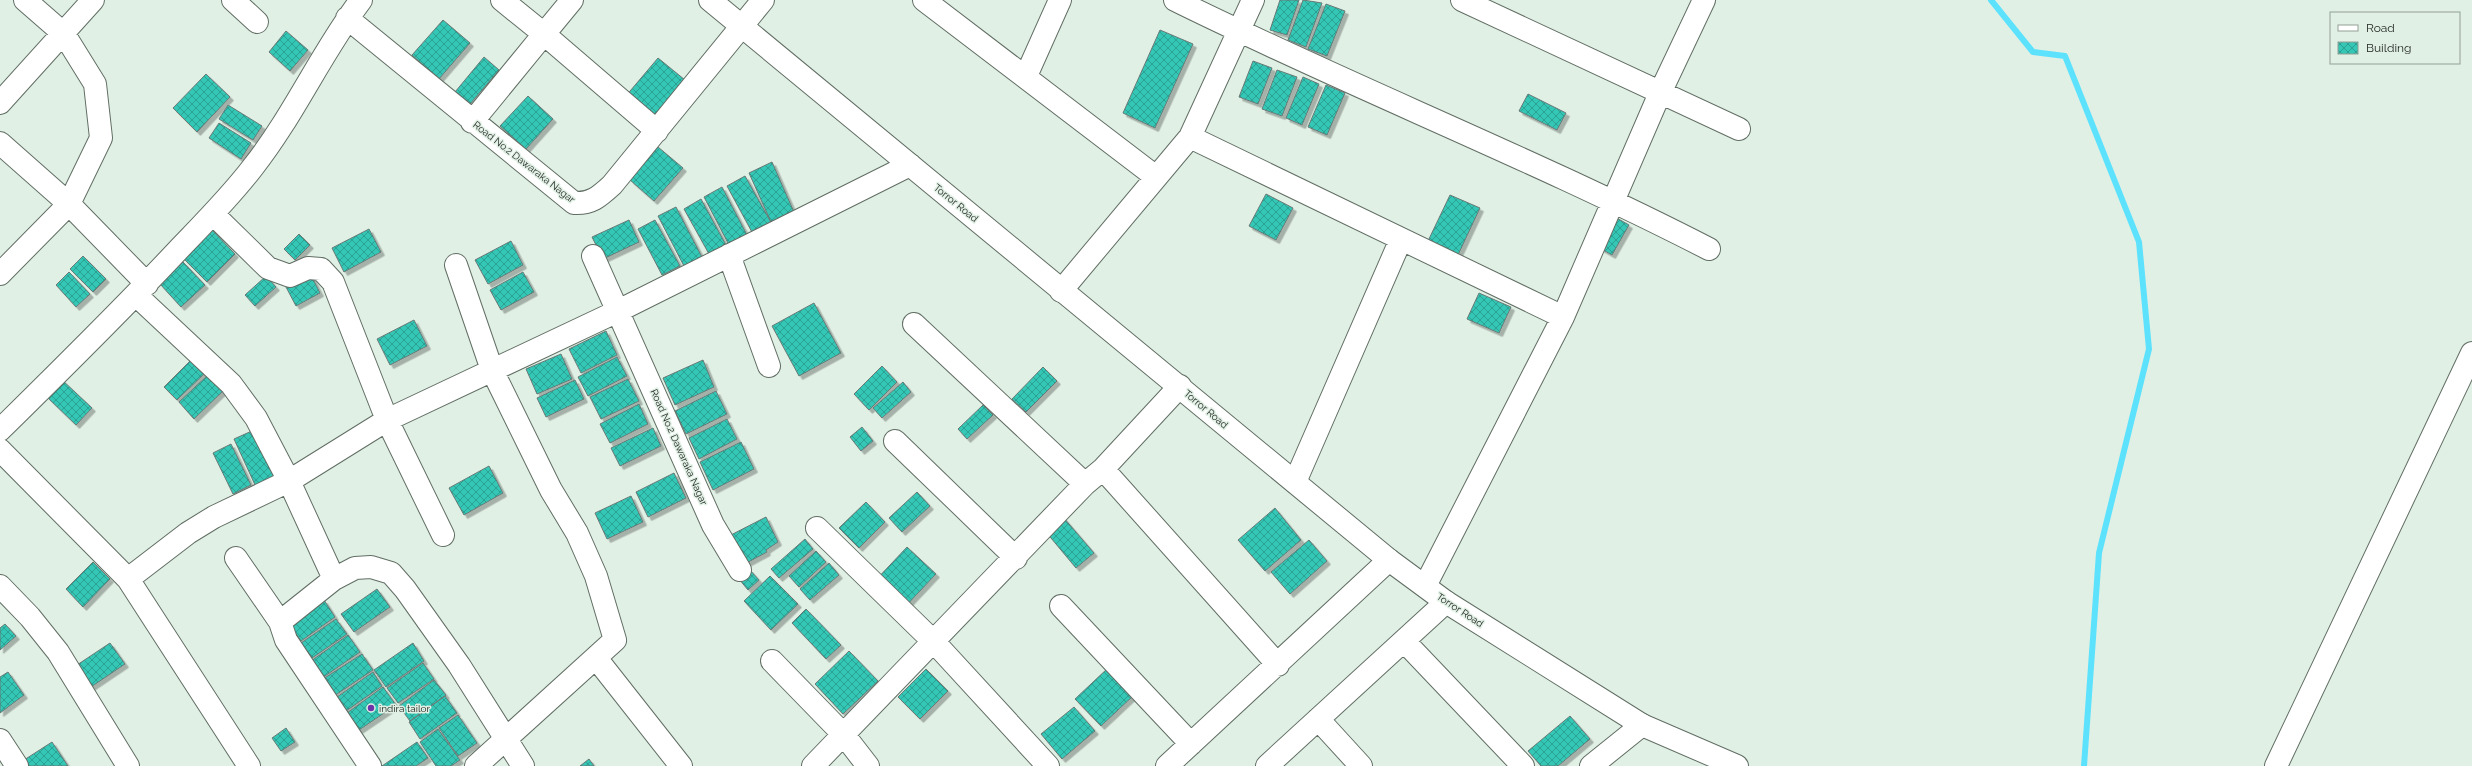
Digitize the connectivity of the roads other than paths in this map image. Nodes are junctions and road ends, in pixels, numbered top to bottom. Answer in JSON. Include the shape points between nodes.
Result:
{"nodes":[{"id":1,"x":25,"y":0,"type":"edge"},
{"id":2,"x":93,"y":0,"type":"edge"},
{"id":3,"x":233,"y":0,"type":"edge"},
{"id":4,"x":361,"y":0,"type":"edge"},
{"id":5,"x":502,"y":0,"type":"edge"},
{"id":6,"x":572,"y":0,"type":"edge"},
{"id":7,"x":710,"y":0,"type":"edge"},
{"id":8,"x":763,"y":0,"type":"edge"},
{"id":9,"x":924,"y":0,"type":"edge"},
{"id":10,"x":1060,"y":0,"type":"edge"},
{"id":11,"x":1175,"y":0,"type":"edge"},
{"id":12,"x":1253,"y":0,"type":"edge"},
{"id":13,"x":1462,"y":0,"type":"edge"},
{"id":14,"x":1704,"y":0,"type":"edge"},
{"id":15,"x":347,"y":18,"type":"junction"},
{"id":16,"x":256,"y":22,"type":"dead end"},
{"id":17,"x":741,"y":26,"type":"junction"},
{"id":18,"x":1237,"y":31,"type":"junction"},
{"id":19,"x":64,"y":34,"type":"junction"},
{"id":20,"x":544,"y":34,"type":"junction"},
{"id":21,"x":1026,"y":76,"type":"junction"},
{"id":22,"x":4,"y":91,"type":"edge"},
{"id":23,"x":1660,"y":93,"type":"junction"},
{"id":24,"x":472,"y":122,"type":"junction"},
{"id":25,"x":1739,"y":129,"type":"dead end"},
{"id":26,"x":657,"y":131,"type":"junction"},
{"id":27,"x":1190,"y":137,"type":"junction"},
{"id":28,"x":0,"y":143,"type":"edge"},
{"id":29,"x":910,"y":165,"type":"junction"},
{"id":30,"x":1156,"y":177,"type":"junction"},
{"id":31,"x":1613,"y":200,"type":"junction"},
{"id":32,"x":69,"y":204,"type":"junction"},
{"id":33,"x":213,"y":214,"type":"junction"},
{"id":34,"x":1401,"y":239,"type":"junction"},
{"id":35,"x":1709,"y":249,"type":"dead end"},
{"id":36,"x":729,"y":255,"type":"junction"},
{"id":37,"x":593,"y":256,"type":"dead end"},
{"id":38,"x":456,"y":265,"type":"dead end"},
{"id":39,"x":0,"y":274,"type":"edge"},
{"id":40,"x":142,"y":289,"type":"junction"},
{"id":41,"x":1061,"y":291,"type":"junction"},
{"id":42,"x":618,"y":311,"type":"junction"},
{"id":43,"x":1563,"y":317,"type":"junction"},
{"id":44,"x":914,"y":324,"type":"dead end"},
{"id":45,"x":2472,"y":353,"type":"edge"},
{"id":46,"x":769,"y":366,"type":"dead end"},
{"id":47,"x":492,"y":370,"type":"junction"},
{"id":48,"x":1180,"y":386,"type":"junction"},
{"id":49,"x":387,"y":420,"type":"junction"},
{"id":50,"x":0,"y":430,"type":"edge"},
{"id":51,"x":895,"y":441,"type":"dead end"},
{"id":52,"x":0,"y":450,"type":"edge"},
{"id":53,"x":1103,"y":469,"type":"junction"},
{"id":54,"x":289,"y":480,"type":"junction"},
{"id":55,"x":1295,"y":482,"type":"junction"},
{"id":56,"x":1085,"y":484,"type":"junction"},
{"id":57,"x":818,"y":528,"type":"dead end"},
{"id":58,"x":443,"y":535,"type":"dead end"},
{"id":59,"x":236,"y":558,"type":"dead end"},
{"id":60,"x":1016,"y":558,"type":"junction"},
{"id":61,"x":1389,"y":560,"type":"junction"},
{"id":62,"x":740,"y":570,"type":"dead end"},
{"id":63,"x":128,"y":579,"type":"junction"},
{"id":64,"x":334,"y":579,"type":"junction"},
{"id":65,"x":0,"y":586,"type":"edge"},
{"id":66,"x":1425,"y":586,"type":"junction"},
{"id":67,"x":1446,"y":602,"type":"junction"},
{"id":68,"x":1061,"y":606,"type":"dead end"},
{"id":69,"x":280,"y":622,"type":"junction"},
{"id":70,"x":1404,"y":641,"type":"junction"},
{"id":71,"x":935,"y":643,"type":"junction"},
{"id":72,"x":596,"y":658,"type":"junction"},
{"id":73,"x":772,"y":660,"type":"dead end"},
{"id":74,"x":1278,"y":665,"type":"junction"},
{"id":75,"x":1318,"y":719,"type":"junction"},
{"id":76,"x":1642,"y":725,"type":"junction"},
{"id":77,"x":844,"y":735,"type":"junction"},
{"id":78,"x":0,"y":740,"type":"edge"},
{"id":79,"x":505,"y":742,"type":"junction"},
{"id":80,"x":1191,"y":744,"type":"junction"},
{"id":81,"x":17,"y":766,"type":"edge"},
{"id":82,"x":128,"y":766,"type":"edge"},
{"id":83,"x":249,"y":766,"type":"edge"},
{"id":84,"x":370,"y":766,"type":"edge"},
{"id":85,"x":476,"y":766,"type":"edge"},
{"id":86,"x":523,"y":766,"type":"edge"},
{"id":87,"x":681,"y":766,"type":"edge"},
{"id":88,"x":813,"y":766,"type":"edge"},
{"id":89,"x":868,"y":766,"type":"edge"},
{"id":90,"x":1048,"y":766,"type":"edge"},
{"id":91,"x":1168,"y":766,"type":"edge"},
{"id":92,"x":1268,"y":766,"type":"edge"},
{"id":93,"x":1361,"y":766,"type":"edge"},
{"id":94,"x":1523,"y":766,"type":"edge"},
{"id":95,"x":1591,"y":766,"type":"edge"},
{"id":96,"x":1737,"y":766,"type":"edge"},
{"id":97,"x":2276,"y":766,"type":"edge"}],
"edges":[{"from":1,"to":19,"type":"street"},
{"from":2,"to":19,"type":"street"},
{"from":3,"to":16,"type":"street"},
{"from":4,"to":15,"type":"street"},
{"from":5,"to":20,"type":"street"},
{"from":6,"to":20,"type":"street"},
{"from":7,"to":17,"type":"street","name":"Torror Road"},
{"from":8,"to":17,"type":"street","name":"Road No.2 Dawaraka Nagar"},
{"from":9,"to":21,"type":"street"},
{"from":10,"to":21,"type":"street"},
{"from":11,"to":18,"type":"street"},
{"from":12,"to":18,"type":"street"},
{"from":13,"to":23,"type":"street"},
{"from":14,"to":23,"type":"street"},
{"from":15,"to":24,"type":"street","name":"Road No.2 Dawaraka Nagar"},
{"from":15,"to":33,"type":"street","via":[[294,107],[254,166]]},
{"from":17,"to":26,"type":"street","name":"Road No.2 Dawaraka Nagar"},
{"from":17,"to":29,"type":"street","name":"Torror Road"},
{"from":18,"to":27,"type":"street"},
{"from":18,"to":31,"type":"street"},
{"from":19,"to":22,"type":"street"},
{"from":19,"to":32,"type":"street","via":[[95,84],[101,138]]},
{"from":20,"to":24,"type":"street"},
{"from":20,"to":26,"type":"street"},
{"from":21,"to":30,"type":"street"},
{"from":23,"to":25,"type":"street"},
{"from":23,"to":31,"type":"street"},
{"from":24,"to":26,"type":"street","name":"Road No.2 Dawaraka Nagar","via":[[574,203],[587,204],[598,198]]},
{"from":27,"to":30,"type":"street"},
{"from":27,"to":34,"type":"street"},
{"from":28,"to":32,"type":"street"},
{"from":29,"to":36,"type":"street"},
{"from":29,"to":41,"type":"street","name":"Torror Road"},
{"from":30,"to":41,"type":"street"},
{"from":31,"to":35,"type":"street"},
{"from":31,"to":43,"type":"street"},
{"from":32,"to":39,"type":"street"},
{"from":32,"to":40,"type":"street"},
{"from":33,"to":40,"type":"street"},
{"from":33,"to":49,"type":"street","via":[[268,268],[290,276],[308,268],[326,273],[341,300]]},
{"from":34,"to":43,"type":"street"},
{"from":34,"to":55,"type":"street"},
{"from":36,"to":42,"type":"street"},
{"from":36,"to":46,"type":"street"},
{"from":37,"to":42,"type":"street","name":"Road No.2 Dawaraka Nagar"},
{"from":38,"to":47,"type":"street"},
{"from":40,"to":50,"type":"street"},
{"from":40,"to":54,"type":"street","via":[[231,384],[256,418]]},
{"from":41,"to":48,"type":"street","name":"Torror Road"},
{"from":42,"to":47,"type":"street"},
{"from":42,"to":62,"type":"street","name":"Road No.2 Dawaraka Nagar","via":[[713,524]]},
{"from":43,"to":66,"type":"street"},
{"from":44,"to":56,"type":"street"},
{"from":45,"to":97,"type":"street"},
{"from":47,"to":49,"type":"street"},
{"from":47,"to":72,"type":"street","via":[[551,490],[577,533],[596,576],[615,640]]},
{"from":48,"to":53,"type":"street"},
{"from":48,"to":55,"type":"street","name":"Torror Road"},
{"from":49,"to":54,"type":"street"},
{"from":49,"to":58,"type":"street"},
{"from":51,"to":60,"type":"street"},
{"from":52,"to":63,"type":"street"},
{"from":53,"to":56,"type":"street"},
{"from":53,"to":74,"type":"street"},
{"from":54,"to":63,"type":"street","via":[[214,517],[188,533]]},
{"from":54,"to":64,"type":"street"},
{"from":55,"to":61,"type":"street","name":"Torror Road"},
{"from":56,"to":60,"type":"street"},
{"from":57,"to":71,"type":"street"},
{"from":59,"to":69,"type":"street"},
{"from":60,"to":71,"type":"street"},
{"from":61,"to":66,"type":"street","name":"Torror Road"},
{"from":61,"to":74,"type":"street"},
{"from":63,"to":83,"type":"street"},
{"from":64,"to":69,"type":"street"},
{"from":64,"to":79,"type":"street","via":[[356,568],[371,567],[391,574],[405,589],[458,665]]},
{"from":65,"to":82,"type":"street","via":[[30,617],[58,652]]},
{"from":66,"to":67,"type":"street","name":"Torror Road"},
{"from":67,"to":70,"type":"street"},
{"from":67,"to":76,"type":"street","name":"Torror Road"},
{"from":68,"to":80,"type":"street"},
{"from":69,"to":84,"type":"street","via":[[286,640]]},
{"from":70,"to":75,"type":"street"},
{"from":70,"to":94,"type":"street"},
{"from":71,"to":77,"type":"street"},
{"from":71,"to":90,"type":"street"},
{"from":72,"to":79,"type":"street"},
{"from":72,"to":87,"type":"street"},
{"from":73,"to":77,"type":"street"},
{"from":74,"to":80,"type":"street"},
{"from":75,"to":92,"type":"street"},
{"from":75,"to":93,"type":"street"},
{"from":76,"to":95,"type":"street"},
{"from":76,"to":96,"type":"street","name":"Torror Road"},
{"from":77,"to":88,"type":"street"},
{"from":77,"to":89,"type":"street"},
{"from":78,"to":81,"type":"street"},
{"from":79,"to":85,"type":"street"},
{"from":79,"to":86,"type":"street"},
{"from":80,"to":91,"type":"street"}]}
